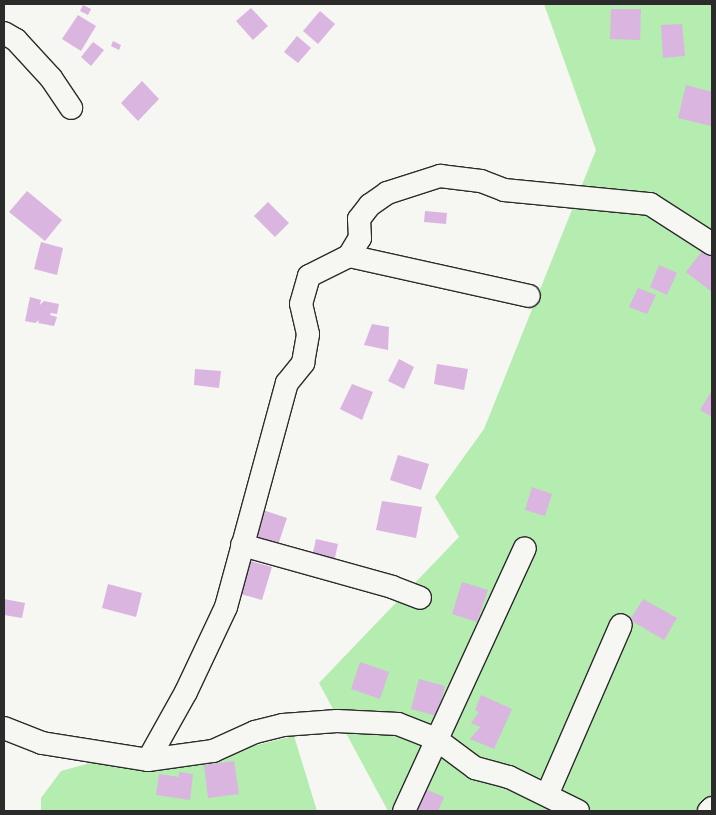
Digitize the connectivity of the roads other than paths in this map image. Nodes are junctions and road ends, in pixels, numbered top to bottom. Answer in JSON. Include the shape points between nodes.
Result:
{"nodes":[{"id":1,"x":4,"y":33,"type":"edge"},
{"id":2,"x":71,"y":108,"type":"dead end"},
{"id":3,"x":712,"y":244,"type":"edge"},
{"id":4,"x":349,"y":256,"type":"junction"},
{"id":5,"x":529,"y":296,"type":"dead end"},
{"id":6,"x":242,"y":545,"type":"junction"},
{"id":7,"x":525,"y":548,"type":"dead end"},
{"id":8,"x":420,"y":598,"type":"dead end"},
{"id":9,"x":621,"y":626,"type":"dead end"},
{"id":10,"x":4,"y":728,"type":"edge"},
{"id":11,"x":436,"y":739,"type":"junction"},
{"id":12,"x":148,"y":760,"type":"junction"},
{"id":13,"x":547,"y":795,"type":"junction"},
{"id":14,"x":712,"y":808,"type":"edge"},
{"id":15,"x":404,"y":811,"type":"edge"},
{"id":16,"x":578,"y":811,"type":"edge"},
{"id":17,"x":709,"y":811,"type":"edge"}],
"edges":[{"from":1,"to":2,"type":"street","via":[[16,40],[52,78]]},
{"from":3,"to":4,"type":"street","via":[[650,204],[504,190],[481,181],[440,176],[387,193],[370,205],[358,219],[360,238]]},
{"from":4,"to":5,"type":"street"},
{"from":4,"to":6,"type":"street","via":[[310,276],[301,304],[308,334],[303,363],[287,383]]},
{"from":6,"to":8,"type":"street","via":[[392,587]]},
{"from":6,"to":12,"type":"street","via":[[226,607],[186,692]]},
{"from":7,"to":11,"type":"street"},
{"from":9,"to":13,"type":"street"},
{"from":10,"to":12,"type":"street","via":[[42,743]]},
{"from":11,"to":12,"type":"street","via":[[398,724],[337,721],[283,725],[254,732],[214,751]]},
{"from":11,"to":13,"type":"street","via":[[475,768],[509,778]]},
{"from":11,"to":15,"type":"street"},
{"from":13,"to":16,"type":"street"},
{"from":14,"to":17,"type":"street"}]}
